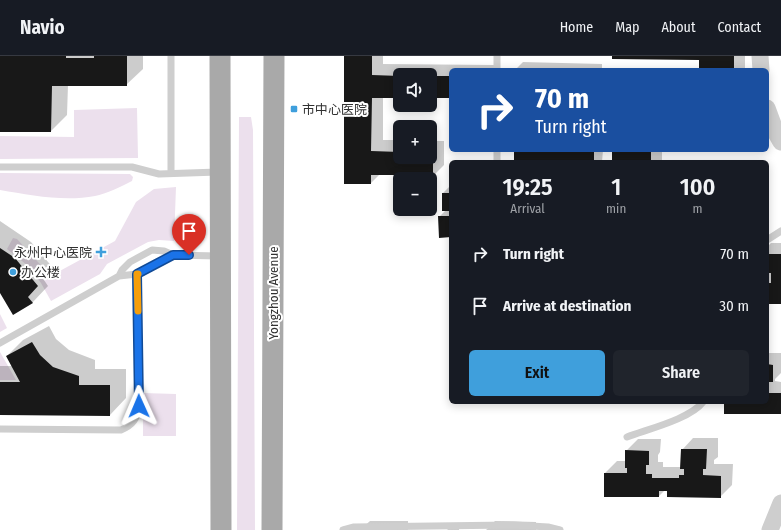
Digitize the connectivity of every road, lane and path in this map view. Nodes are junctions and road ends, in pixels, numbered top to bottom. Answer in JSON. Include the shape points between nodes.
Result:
{"nodes":[{"id":1,"x":171,"y":56,"type":"edge"},
{"id":2,"x":220,"y":56,"type":"edge"},
{"id":3,"x":232,"y":56,"type":"edge"},
{"id":4,"x":274,"y":56,"type":"edge"},
{"id":5,"x":497,"y":56,"type":"edge"},
{"id":6,"x":760,"y":56,"type":"edge"},
{"id":7,"x":497,"y":68,"type":"edge"},
{"id":8,"x":761,"y":68,"type":"edge"},
{"id":9,"x":769,"y":114,"type":"edge"},
{"id":10,"x":781,"y":142,"type":"edge"},
{"id":11,"x":0,"y":167,"type":"edge"},
{"id":12,"x":221,"y":171,"type":"junction"},
{"id":13,"x":171,"y":173,"type":"junction"},
{"id":14,"x":781,"y":231,"type":"edge"},
{"id":15,"x":769,"y":239,"type":"edge"},
{"id":16,"x":173,"y":255,"type":"junction"},
{"id":17,"x":221,"y":256,"type":"junction"},
{"id":18,"x":137,"y":274,"type":"junction"},
{"id":19,"x":119,"y":276,"type":"junction"},
{"id":20,"x":0,"y":343,"type":"edge"},
{"id":21,"x":221,"y":362,"type":"junction"},
{"id":22,"x":702,"y":404,"type":"edge"},
{"id":23,"x":0,"y":430,"type":"edge"},
{"id":24,"x":627,"y":437,"type":"dead end"},
{"id":25,"x":781,"y":503,"type":"edge"},
{"id":26,"x":221,"y":530,"type":"edge"},
{"id":27,"x":272,"y":530,"type":"edge"},
{"id":28,"x":343,"y":530,"type":"edge"},
{"id":29,"x":560,"y":530,"type":"edge"},
{"id":30,"x":770,"y":530,"type":"edge"}],
"edges":[{"from":1,"to":13,"type":"lane"},
{"from":2,"to":12,"type":"main road"},
{"from":3,"to":21,"type":"main road","via":[[232,335]]},
{"from":4,"to":27,"type":"main road","name":"Yongzhou Avenue"},
{"from":5,"to":7,"type":"lane"},
{"from":6,"to":8,"type":"street"},
{"from":9,"to":10,"type":"street"},
{"from":11,"to":13,"type":"lane","via":[[132,167],[160,174]]},
{"from":12,"to":13,"type":"lane"},
{"from":12,"to":17,"type":"main road"},
{"from":14,"to":15,"type":"lane"},
{"from":16,"to":17,"type":"lane"},
{"from":16,"to":18,"type":"lane"},
{"from":16,"to":19,"type":"lane","via":[[152,250],[130,262]]},
{"from":17,"to":21,"type":"main road"},
{"from":18,"to":19,"type":"lane"},
{"from":18,"to":23,"type":"lane","via":[[139,406],[134,422],[121,430]]},
{"from":19,"to":20,"type":"lane"},
{"from":21,"to":26,"type":"main road"},
{"from":22,"to":24,"type":"lane","via":[[678,419]]},
{"from":25,"to":30,"type":"street"},
{"from":28,"to":29,"type":"lane","via":[[354,527],[514,525],[548,526]]}]}
